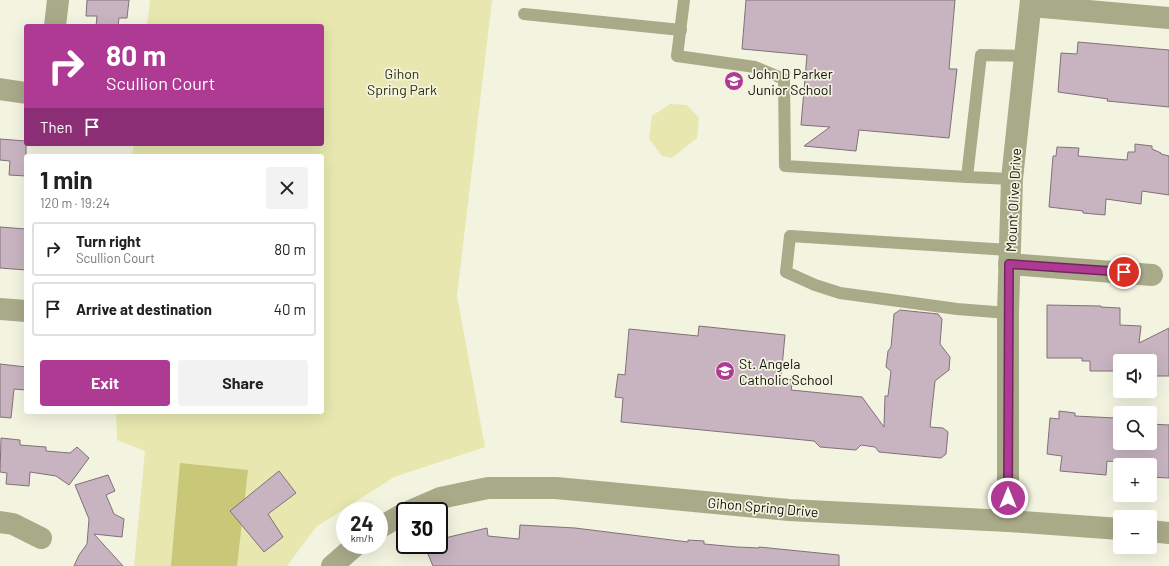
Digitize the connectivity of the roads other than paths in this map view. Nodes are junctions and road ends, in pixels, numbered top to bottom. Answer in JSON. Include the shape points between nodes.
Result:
{"nodes":[{"id":1,"x":58,"y":0,"type":"edge"},
{"id":2,"x":684,"y":0,"type":"edge"},
{"id":3,"x":1031,"y":3,"type":"edge"},
{"id":4,"x":524,"y":14,"type":"dead end"},
{"id":5,"x":1169,"y":18,"type":"edge"},
{"id":6,"x":55,"y":24,"type":"edge"},
{"id":7,"x":681,"y":30,"type":"junction"},
{"id":8,"x":1026,"y":56,"type":"junction"},
{"id":9,"x":0,"y":89,"type":"edge"},
{"id":10,"x":24,"y":93,"type":"edge"},
{"id":11,"x":967,"y":177,"type":"junction"},
{"id":12,"x":1012,"y":179,"type":"junction"},
{"id":13,"x":1009,"y":257,"type":"junction"},
{"id":14,"x":1152,"y":274,"type":"dead end"},
{"id":15,"x":0,"y":309,"type":"edge"},
{"id":16,"x":24,"y":311,"type":"edge"},
{"id":17,"x":1008,"y":313,"type":"junction"},
{"id":18,"x":431,"y":502,"type":"edge"},
{"id":19,"x":1008,"y":521,"type":"junction"},
{"id":20,"x":0,"y":522,"type":"edge"},
{"id":21,"x":1113,"y":528,"type":"edge"},
{"id":22,"x":1157,"y":532,"type":"edge"},
{"id":23,"x":1169,"y":533,"type":"edge"},
{"id":24,"x":41,"y":538,"type":"dead end"},
{"id":25,"x":346,"y":554,"type":"edge"},
{"id":26,"x":332,"y":566,"type":"edge"}],
"edges":[{"from":1,"to":6,"type":"street"},
{"from":2,"to":7,"type":"lane"},
{"from":3,"to":5,"type":"street"},
{"from":3,"to":8,"type":"street","name":"Mount Olive Drive"},
{"from":4,"to":7,"type":"lane"},
{"from":7,"to":11,"type":"lane","via":[[677,56],[755,67],[784,79],[785,166]]},
{"from":8,"to":11,"type":"lane","via":[[981,55]]},
{"from":8,"to":12,"type":"street","name":"Mount Olive Drive"},
{"from":9,"to":10,"type":"street"},
{"from":11,"to":12,"type":"lane"},
{"from":12,"to":13,"type":"street","name":"Mount Olive Drive"},
{"from":13,"to":14,"type":"street"},
{"from":13,"to":17,"type":"street","name":"Mount Olive Drive"},
{"from":13,"to":17,"type":"lane","via":[[790,236],[786,272],[840,293]]},
{"from":15,"to":16,"type":"street"},
{"from":17,"to":19,"type":"street","name":"Mount Olive Drive"},
{"from":18,"to":19,"type":"street","name":"Gihon Spring Drive","via":[[488,488],[556,488],[789,510]]},
{"from":19,"to":21,"type":"street","name":"Gihon Spring Drive"},
{"from":20,"to":24,"type":"street","via":[[13,524]]},
{"from":22,"to":23,"type":"street"},
{"from":25,"to":26,"type":"street"}]}
